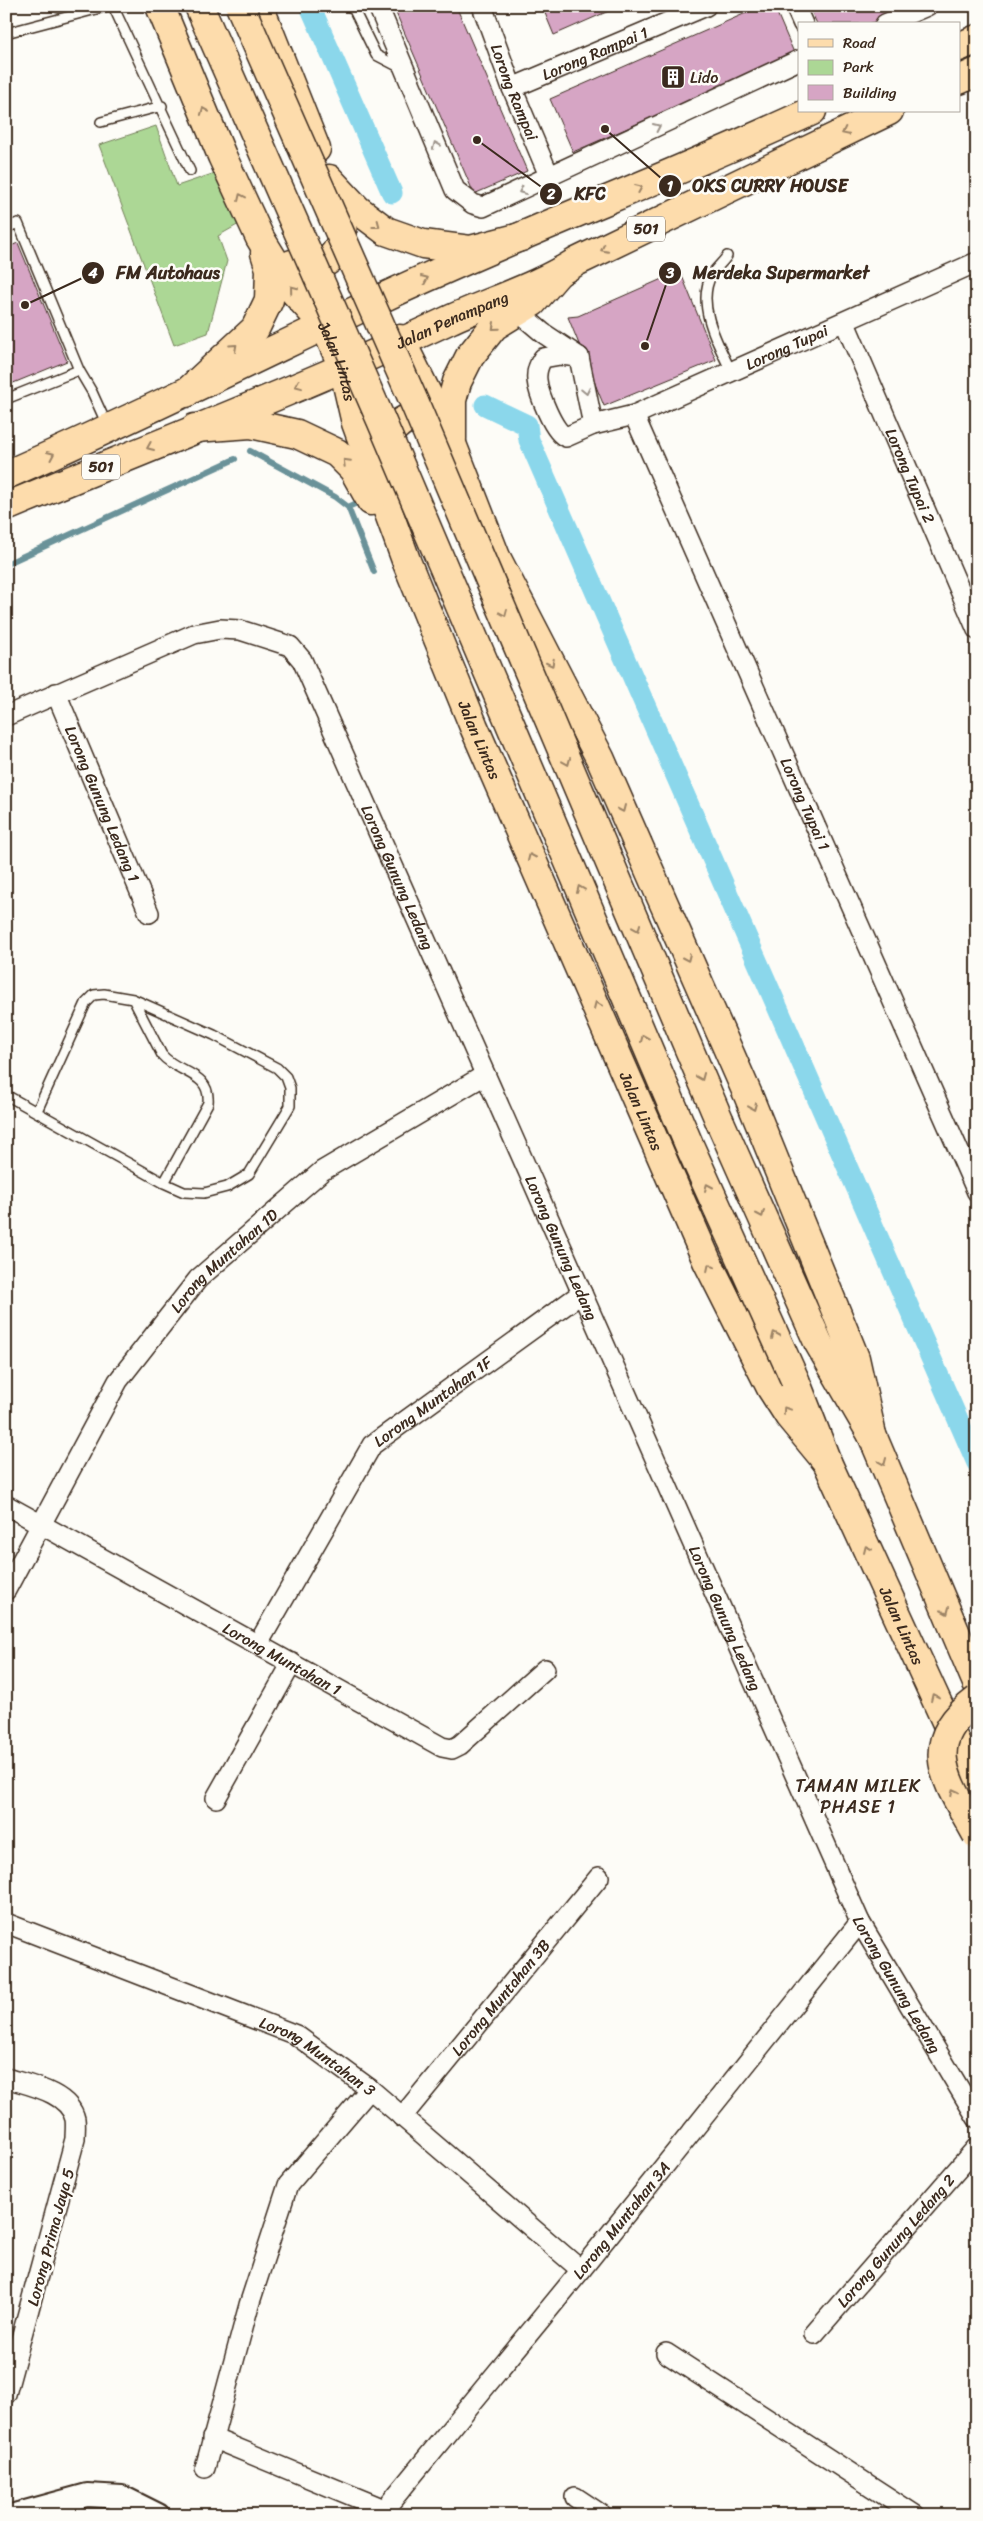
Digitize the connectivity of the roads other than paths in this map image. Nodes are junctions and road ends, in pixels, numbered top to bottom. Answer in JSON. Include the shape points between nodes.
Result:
{"nodes":[{"id":1,"x":108,"y":6,"type":"edge"},
{"id":2,"x":113,"y":6,"type":"edge"},
{"id":3,"x":160,"y":6,"type":"edge"},
{"id":4,"x":199,"y":6,"type":"edge"},
{"id":5,"x":240,"y":6,"type":"edge"},
{"id":6,"x":259,"y":6,"type":"edge"},
{"id":7,"x":352,"y":6,"type":"edge"},
{"id":8,"x":378,"y":6,"type":"edge"},
{"id":9,"x":482,"y":6,"type":"edge"},
{"id":10,"x":706,"y":6,"type":"edge"},
{"id":11,"x":795,"y":6,"type":"edge"},
{"id":12,"x":927,"y":6,"type":"edge"},
{"id":13,"x":802,"y":22,"type":"edge"},
{"id":14,"x":890,"y":22,"type":"edge"},
{"id":15,"x":6,"y":33,"type":"edge"},
{"id":16,"x":977,"y":39,"type":"edge"},
{"id":17,"x":960,"y":47,"type":"edge"},
{"id":18,"x":798,"y":60,"type":"edge"},
{"id":19,"x":405,"y":70,"type":"junction"},
{"id":20,"x":977,"y":72,"type":"edge"},
{"id":21,"x":960,"y":80,"type":"edge"},
{"id":22,"x":512,"y":88,"type":"junction"},
{"id":23,"x":798,"y":105,"type":"edge"},
{"id":24,"x":162,"y":106,"type":"junction"},
{"id":25,"x":810,"y":112,"type":"edge"},
{"id":26,"x":887,"y":112,"type":"edge"},
{"id":27,"x":101,"y":122,"type":"dead end"},
{"id":28,"x":733,"y":148,"type":"junction"},
{"id":29,"x":190,"y":171,"type":"dead end"},
{"id":30,"x":550,"y":178,"type":"junction"},
{"id":31,"x":329,"y":180,"type":"junction"},
{"id":32,"x":340,"y":206,"type":"junction"},
{"id":33,"x":6,"y":228,"type":"edge"},
{"id":34,"x":522,"y":237,"type":"junction"},
{"id":35,"x":260,"y":238,"type":"junction"},
{"id":36,"x":728,"y":256,"type":"dead end"},
{"id":37,"x":977,"y":262,"type":"edge"},
{"id":38,"x":558,"y":274,"type":"junction"},
{"id":39,"x":381,"y":299,"type":"junction"},
{"id":40,"x":516,"y":311,"type":"junction"},
{"id":41,"x":844,"y":323,"type":"junction"},
{"id":42,"x":325,"y":326,"type":"junction"},
{"id":43,"x":401,"y":342,"type":"junction"},
{"id":44,"x":579,"y":357,"type":"junction"},
{"id":45,"x":343,"y":367,"type":"junction"},
{"id":46,"x":79,"y":370,"type":"junction"},
{"id":47,"x":731,"y":371,"type":"junction"},
{"id":48,"x":186,"y":393,"type":"junction"},
{"id":49,"x":6,"y":399,"type":"edge"},
{"id":50,"x":634,"y":415,"type":"junction"},
{"id":51,"x":593,"y":425,"type":"junction"},
{"id":52,"x":195,"y":428,"type":"junction"},
{"id":53,"x":109,"y":430,"type":"junction"},
{"id":54,"x":452,"y":444,"type":"junction"},
{"id":55,"x":6,"y":475,"type":"edge"},
{"id":56,"x":378,"y":481,"type":"junction"},
{"id":57,"x":6,"y":507,"type":"edge"},
{"id":58,"x":407,"y":563,"type":"junction"},
{"id":59,"x":977,"y":630,"type":"edge"},
{"id":60,"x":56,"y":693,"type":"junction"},
{"id":61,"x":6,"y":716,"type":"edge"},
{"id":62,"x":150,"y":913,"type":"dead end"},
{"id":63,"x":133,"y":999,"type":"junction"},
{"id":64,"x":485,"y":1075,"type":"junction"},
{"id":65,"x":6,"y":1095,"type":"edge"},
{"id":66,"x":37,"y":1111,"type":"junction"},
{"id":67,"x":164,"y":1182,"type":"junction"},
{"id":68,"x":977,"y":1192,"type":"edge"},
{"id":69,"x":582,"y":1293,"type":"junction"},
{"id":70,"x":872,"y":1435,"type":"junction"},
{"id":71,"x":828,"y":1462,"type":"junction"},
{"id":72,"x":6,"y":1505,"type":"edge"},
{"id":73,"x":41,"y":1524,"type":"junction"},
{"id":74,"x":6,"y":1590,"type":"edge"},
{"id":75,"x":258,"y":1644,"type":"junction"},
{"id":76,"x":292,"y":1663,"type":"junction"},
{"id":77,"x":545,"y":1669,"type":"dead end"},
{"id":78,"x":977,"y":1683,"type":"edge"},
{"id":79,"x":977,"y":1700,"type":"edge"},
{"id":80,"x":977,"y":1788,"type":"edge"},
{"id":81,"x":216,"y":1798,"type":"dead end"},
{"id":82,"x":977,"y":1835,"type":"edge"},
{"id":83,"x":599,"y":1877,"type":"dead end"},
{"id":84,"x":860,"y":1922,"type":"junction"},
{"id":85,"x":6,"y":1923,"type":"edge"},
{"id":86,"x":6,"y":2078,"type":"edge"},
{"id":87,"x":370,"y":2089,"type":"junction"},
{"id":88,"x":402,"y":2117,"type":"junction"},
{"id":89,"x":977,"y":2118,"type":"edge"},
{"id":90,"x":977,"y":2147,"type":"edge"},
{"id":91,"x":581,"y":2270,"type":"junction"},
{"id":92,"x":814,"y":2334,"type":"dead end"},
{"id":93,"x":666,"y":2353,"type":"dead end"},
{"id":94,"x":6,"y":2394,"type":"edge"},
{"id":95,"x":212,"y":2438,"type":"junction"},
{"id":96,"x":205,"y":2468,"type":"dead end"},
{"id":97,"x":574,"y":2497,"type":"dead end"},
{"id":98,"x":119,"y":2506,"type":"edge"},
{"id":99,"x":382,"y":2512,"type":"edge"},
{"id":100,"x":14,"y":2515,"type":"edge"},
{"id":101,"x":158,"y":2515,"type":"edge"},
{"id":102,"x":602,"y":2515,"type":"edge"},
{"id":103,"x":915,"y":2515,"type":"edge"}],
"edges":[{"from":1,"to":15,"type":"lane"},
{"from":2,"to":24,"type":"lane"},
{"from":35,"to":3,"type":"main road","name":"Jalan Lintas","one_way":true},
{"from":71,"to":4,"type":"main road","name":"Jalan Lintas","one_way":true,"bridge":true},
{"from":5,"to":70,"type":"main road","one_way":true,"bridge":true,"via":[[411,394],[720,1122],[818,1342]]},
{"from":6,"to":31,"type":"main road"},
{"from":7,"to":19,"type":"lane","via":[[376,55]]},
{"from":8,"to":19,"type":"street"},
{"from":9,"to":22,"type":"street","name":"Lorong Rampai"},
{"from":10,"to":22,"type":"street","name":"Lorong Rampai 1"},
{"from":11,"to":13,"type":"street"},
{"from":12,"to":14,"type":"street"},
{"from":16,"to":17,"type":"main road"},
{"from":30,"to":18,"type":"street","one_way":true},
{"from":30,"to":19,"type":"street","one_way":true,"via":[[483,207],[463,198],[455,190]]},
{"from":20,"to":21,"type":"main road"},
{"from":22,"to":30,"type":"street","name":"Lorong Rampai"},
{"from":23,"to":28,"type":"street","via":[[761,125]]},
{"from":24,"to":27,"type":"lane"},
{"from":24,"to":29,"type":"lane"},
{"from":25,"to":28,"type":"main road","number":"501"},
{"from":26,"to":38,"type":"main road","name":"Jalan Penampang","number":"501","one_way":true,"via":[[576,262]]},
{"from":34,"to":28,"type":"main road","number":"501","one_way":true},
{"from":31,"to":32,"type":"main road"},
{"from":31,"to":34,"type":"main road","one_way":true,"via":[[358,210],[386,231],[423,244],[470,250]]},
{"from":32,"to":35,"type":"main road","via":[[343,232],[338,248],[334,256],[319,266],[304,269],[288,262]]},
{"from":32,"to":39,"type":"main road"},
{"from":33,"to":46,"type":"lane","via":[[18,223]]},
{"from":39,"to":34,"type":"main road","number":"501","one_way":true},
{"from":42,"to":35,"type":"main road","name":"Jalan Lintas","one_way":true,"via":[[290,287]]},
{"from":48,"to":35,"type":"main road","one_way":true,"via":[[255,329],[269,300],[270,269]]},
{"from":36,"to":47,"type":"lane","via":[[712,274],[707,291],[708,314]]},
{"from":37,"to":41,"type":"street","name":"Lorong Tupai"},
{"from":38,"to":40,"type":"main road","via":[[533,302]]},
{"from":38,"to":43,"type":"main road","name":"Jalan Penampang","number":"501"},
{"from":39,"to":42,"type":"main road","number":"501"},
{"from":39,"to":43,"type":"main road"},
{"from":40,"to":44,"type":"street"},
{"from":40,"to":54,"type":"main road","one_way":true,"via":[[494,326],[480,342],[457,382],[452,400]]},
{"from":41,"to":47,"type":"street","name":"Lorong Tupai"},
{"from":41,"to":59,"type":"street","name":"Lorong Tupai 2"},
{"from":42,"to":45,"type":"main road","name":"Jalan Lintas"},
{"from":42,"to":48,"type":"main road","number":"501"},
{"from":43,"to":45,"type":"main road","name":"Jalan Penampang","number":"501"},
{"from":43,"to":54,"type":"main road"},
{"from":44,"to":51,"type":"street","one_way":true},
{"from":44,"to":51,"type":"street","name":"Lorong Tupai","via":[[560,355],[543,358],[536,380],[544,404],[563,436]]},
{"from":45,"to":52,"type":"main road","name":"Jalan Penampang","number":"501","one_way":true},
{"from":45,"to":56,"type":"main road","name":"Jalan Lintas","via":[[356,423]]},
{"from":46,"to":49,"type":"lane"},
{"from":46,"to":53,"type":"lane"},
{"from":47,"to":50,"type":"street","name":"Lorong Tupai"},
{"from":48,"to":53,"type":"main road","number":"501"},
{"from":50,"to":51,"type":"street","name":"Lorong Tupai"},
{"from":50,"to":68,"type":"street","name":"Lorong Tupai 1"},
{"from":52,"to":57,"type":"main road","name":"Jalan Penampang","number":"501","one_way":true},
{"from":58,"to":52,"type":"main road","one_way":true,"via":[[353,470],[337,453],[297,434],[251,424]]},
{"from":55,"to":53,"type":"main road","number":"501","one_way":true},
{"from":54,"to":56,"type":"main road","via":[[433,420],[416,416],[403,420],[391,432]]},
{"from":54,"to":70,"type":"main road","one_way":true,"via":[[496,557],[600,758],[748,1095],[855,1358]]},
{"from":56,"to":58,"type":"main road","name":"Jalan Lintas"},
{"from":71,"to":58,"type":"main road","name":"Jalan Lintas","one_way":true,"via":[[789,1416],[771,1388],[707,1261],[474,727]]},
{"from":60,"to":61,"type":"street","name":"Lorong Gunung Ledang"},
{"from":60,"to":62,"type":"street","name":"Lorong Gunung Ledang 1"},
{"from":60,"to":64,"type":"street","name":"Lorong Gunung Ledang","via":[[194,634],[220,629],[240,630],[290,646],[302,660]]},
{"from":63,"to":66,"type":"lane","via":[[104,994],[94,995],[86,1003]]},
{"from":63,"to":67,"type":"lane","via":[[162,1055],[202,1081],[209,1093],[208,1103]]},
{"from":63,"to":67,"type":"lane","via":[[214,1035],[277,1068],[286,1077],[290,1088],[290,1106],[249,1174],[227,1187],[204,1193],[184,1192]]},
{"from":64,"to":69,"type":"street","name":"Lorong Gunung Ledang"},
{"from":64,"to":73,"type":"street","name":"Lorong Muntahan 1D","via":[[322,1171],[198,1280],[118,1381]]},
{"from":65,"to":66,"type":"lane"},
{"from":66,"to":67,"type":"lane"},
{"from":69,"to":75,"type":"street","name":"Lorong Muntahan 1F","via":[[372,1445]]},
{"from":69,"to":84,"type":"street","name":"Lorong Gunung Ledang"},
{"from":70,"to":78,"type":"main road","one_way":true},
{"from":80,"to":71,"type":"main road","name":"Jalan Lintas","one_way":true},
{"from":72,"to":73,"type":"street","name":"Lorong Muntahan 1"},
{"from":73,"to":74,"type":"street","name":"Lorong Muntahan 1D"},
{"from":73,"to":75,"type":"street","name":"Lorong Muntahan 1"},
{"from":75,"to":76,"type":"street","name":"Lorong Muntahan 1"},
{"from":76,"to":77,"type":"street","name":"Lorong Muntahan 1","via":[[442,1747],[452,1749]]},
{"from":76,"to":81,"type":"street"},
{"from":82,"to":79,"type":"main road","one_way":true,"bridge":true,"via":[[942,1766],[946,1733],[961,1712]]},
{"from":83,"to":88,"type":"street","name":"Lorong Muntahan 3B"},
{"from":84,"to":89,"type":"street","name":"Lorong Gunung Ledang"},
{"from":84,"to":91,"type":"street","name":"Lorong Muntahan 3A"},
{"from":85,"to":87,"type":"street","name":"Lorong Muntahan 3","via":[[296,2035]]},
{"from":86,"to":94,"type":"street","name":"Lorong Prima Jaya 5","via":[[59,2098],[75,2119],[70,2162]]},
{"from":87,"to":88,"type":"street","name":"Lorong Muntahan 3"},
{"from":87,"to":95,"type":"street","via":[[288,2185],[249,2305]]},
{"from":88,"to":91,"type":"street","name":"Lorong Muntahan 3"},
{"from":90,"to":92,"type":"street","name":"Lorong Gunung Ledang 2"},
{"from":91,"to":99,"type":"street","name":"Lorong Muntahan 3A"},
{"from":93,"to":103,"type":"street"},
{"from":95,"to":96,"type":"street"},
{"from":95,"to":99,"type":"street"},
{"from":97,"to":102,"type":"street"},
{"from":98,"to":100,"type":"street","via":[[87,2495]]},
{"from":98,"to":101,"type":"street"}]}
